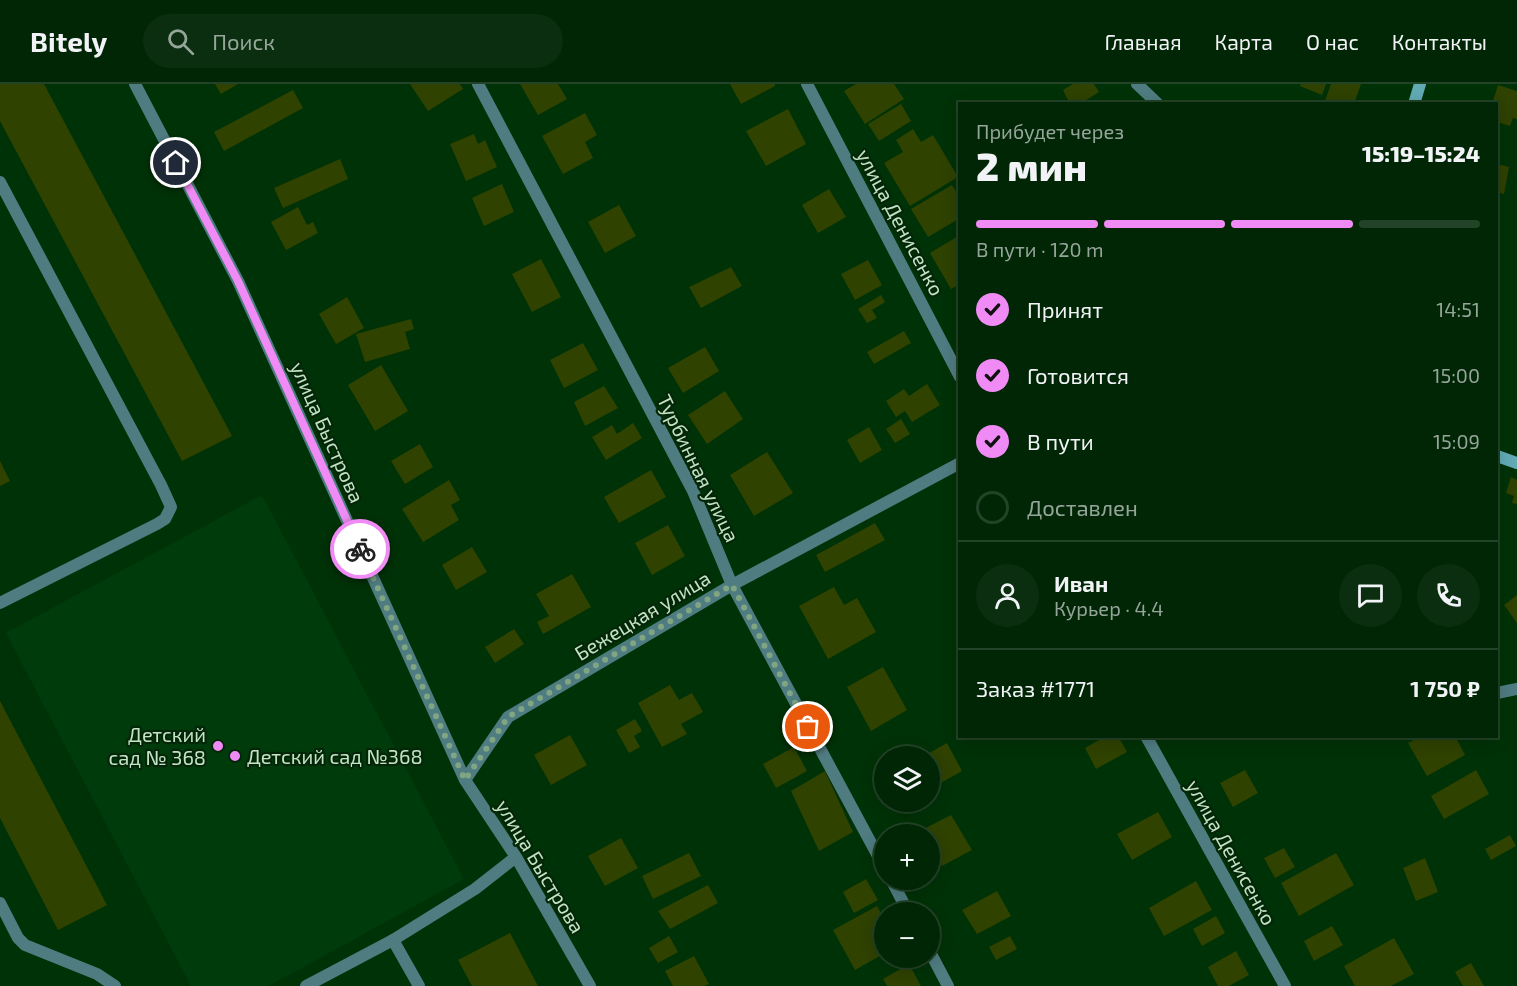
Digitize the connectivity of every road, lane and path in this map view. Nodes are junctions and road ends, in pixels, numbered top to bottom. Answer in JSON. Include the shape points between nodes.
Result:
{"nodes":[{"id":1,"x":135,"y":84,"type":"edge"},
{"id":2,"x":478,"y":84,"type":"edge"},
{"id":3,"x":807,"y":84,"type":"edge"},
{"id":4,"x":1137,"y":84,"type":"edge"},
{"id":5,"x":1420,"y":84,"type":"edge"},
{"id":6,"x":1156,"y":102,"type":"edge"},
{"id":7,"x":1415,"y":102,"type":"edge"},
{"id":8,"x":0,"y":182,"type":"edge"},
{"id":9,"x":958,"y":373,"type":"edge"},
{"id":10,"x":1498,"y":456,"type":"edge"},
{"id":11,"x":958,"y":464,"type":"edge"},
{"id":12,"x":1517,"y":464,"type":"edge"},
{"id":13,"x":732,"y":585,"type":"junction"},
{"id":14,"x":0,"y":603,"type":"edge"},
{"id":15,"x":1517,"y":688,"type":"edge"},
{"id":16,"x":1498,"y":693,"type":"edge"},
{"id":17,"x":1147,"y":738,"type":"edge"},
{"id":18,"x":465,"y":780,"type":"junction"},
{"id":19,"x":874,"y":849,"type":"edge"},
{"id":20,"x":516,"y":857,"type":"junction"},
{"id":21,"x":0,"y":903,"type":"edge"},
{"id":22,"x":393,"y":940,"type":"junction"},
{"id":23,"x":938,"y":968,"type":"edge"},
{"id":24,"x":115,"y":986,"type":"edge"},
{"id":25,"x":306,"y":986,"type":"edge"},
{"id":26,"x":419,"y":986,"type":"edge"},
{"id":27,"x":590,"y":986,"type":"edge"},
{"id":28,"x":948,"y":986,"type":"edge"},
{"id":29,"x":1285,"y":986,"type":"edge"}],
"edges":[{"from":1,"to":18,"type":"street","name":"улица Быстрова","via":[[238,281]]},
{"from":2,"to":13,"type":"street","name":"Турбинная улица","via":[[693,491]]},
{"from":3,"to":9,"type":"street","name":"улица Денисенко"},
{"from":4,"to":6,"type":"street"},
{"from":5,"to":7,"type":"street"},
{"from":8,"to":14,"type":"street","via":[[171,507],[158,524]]},
{"from":10,"to":12,"type":"street"},
{"from":11,"to":13,"type":"street","name":"Бежецкая улица"},
{"from":13,"to":18,"type":"street","name":"Бежецкая улица","via":[[508,717]]},
{"from":13,"to":19,"type":"street","name":"Турбинная улица"},
{"from":15,"to":16,"type":"street"},
{"from":17,"to":29,"type":"street","name":"улица Денисенко"},
{"from":18,"to":20,"type":"street","name":"улица Быстрова"},
{"from":20,"to":22,"type":"street","via":[[475,889]]},
{"from":20,"to":27,"type":"street","name":"улица Быстрова"},
{"from":21,"to":24,"type":"street","via":[[18,938],[26,945],[97,974]]},
{"from":22,"to":25,"type":"street"},
{"from":22,"to":26,"type":"street"},
{"from":23,"to":28,"type":"street"}]}
